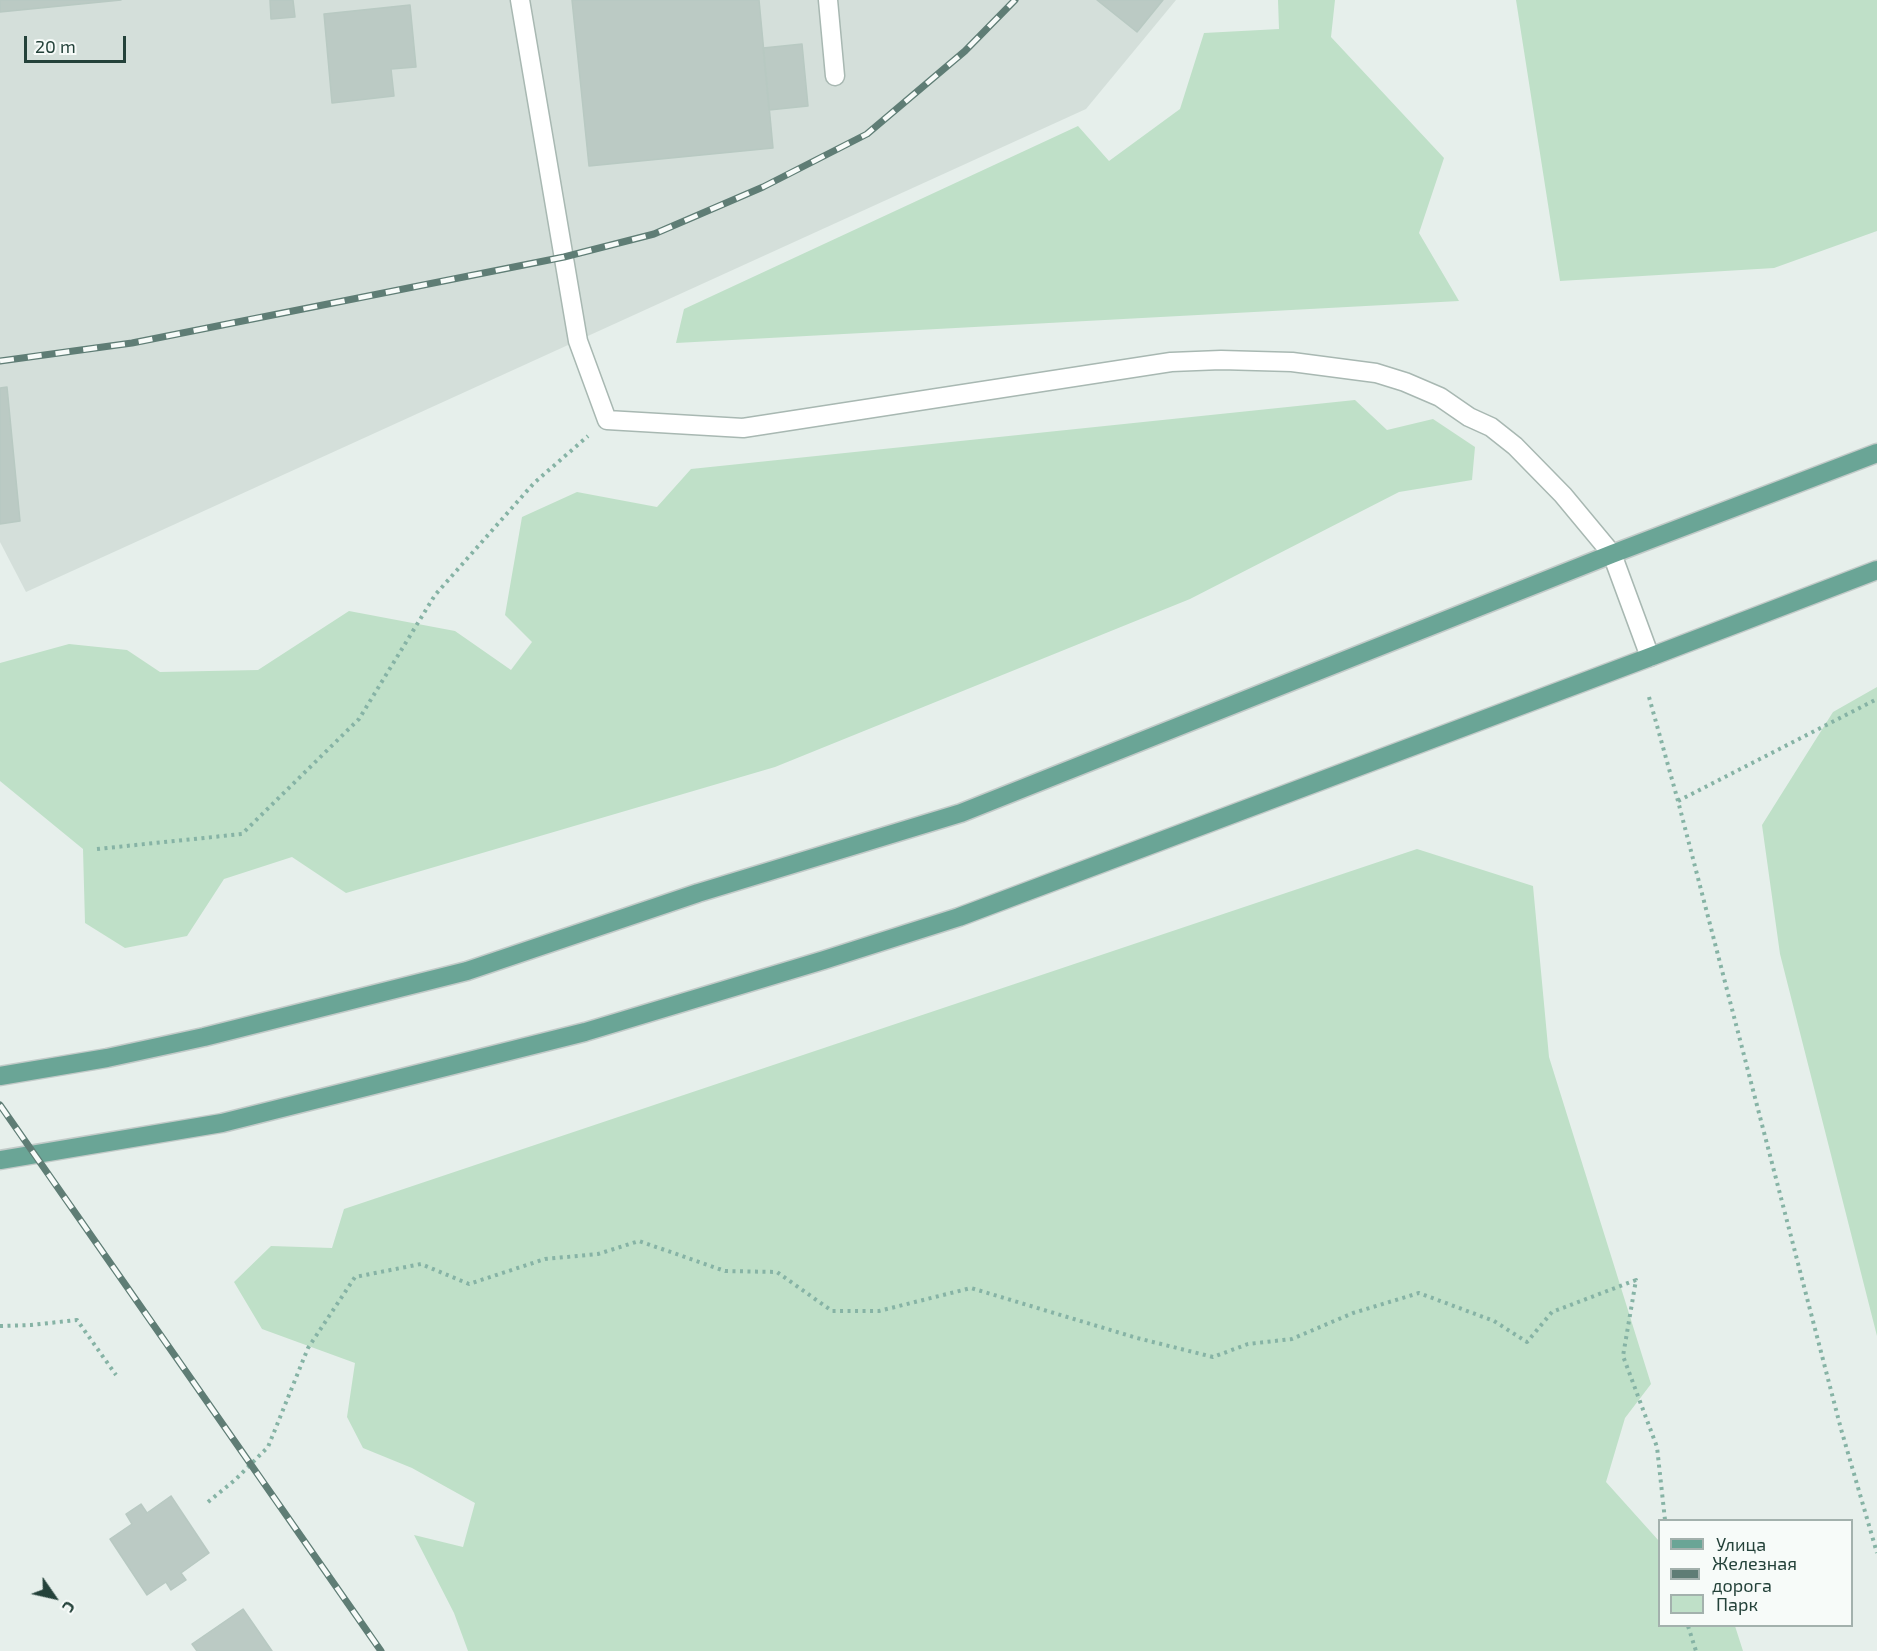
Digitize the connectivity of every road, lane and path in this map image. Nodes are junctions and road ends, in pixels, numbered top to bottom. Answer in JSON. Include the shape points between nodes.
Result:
{"nodes":[{"id":1,"x":520,"y":0,"type":"edge"},
{"id":2,"x":828,"y":0,"type":"edge"},
{"id":3,"x":835,"y":76,"type":"dead end"},
{"id":4,"x":607,"y":420,"type":"junction"},
{"id":5,"x":1877,"y":453,"type":"edge"},
{"id":6,"x":1612,"y":554,"type":"junction"},
{"id":7,"x":1877,"y":570,"type":"edge"},
{"id":8,"x":1650,"y":657,"type":"junction"},
{"id":9,"x":1649,"y":697,"type":"dead end"},
{"id":10,"x":1877,"y":699,"type":"edge"},
{"id":11,"x":1678,"y":801,"type":"junction"},
{"id":12,"x":97,"y":849,"type":"dead end"},
{"id":13,"x":0,"y":1076,"type":"edge"},
{"id":14,"x":0,"y":1160,"type":"edge"},
{"id":15,"x":0,"y":1326,"type":"edge"},
{"id":16,"x":116,"y":1375,"type":"dead end"},
{"id":17,"x":208,"y":1502,"type":"dead end"},
{"id":18,"x":1665,"y":1519,"type":"edge"},
{"id":19,"x":1877,"y":1553,"type":"edge"},
{"id":20,"x":1688,"y":1627,"type":"edge"},
{"id":21,"x":1696,"y":1651,"type":"edge"}],
"edges":[{"from":1,"to":4,"type":"lane","via":[[578,341]]},
{"from":2,"to":3,"type":"lane"},
{"from":4,"to":6,"type":"lane","via":[[743,428],[1171,362],[1292,362],[1376,373],[1440,397],[1491,427],[1563,495]]},
{"from":4,"to":12,"type":"path","via":[[534,483],[435,595],[359,720],[242,834]]},
{"from":5,"to":6,"type":"main road"},
{"from":6,"to":8,"type":"lane"},
{"from":6,"to":13,"type":"main road","via":[[961,813],[698,893],[467,971],[204,1037]]},
{"from":7,"to":8,"type":"main road"},
{"from":8,"to":14,"type":"main road","via":[[959,917],[724,990],[585,1032],[222,1123]]},
{"from":9,"to":11,"type":"path"},
{"from":10,"to":11,"type":"path"},
{"from":11,"to":19,"type":"path","via":[[1841,1429]]},
{"from":15,"to":16,"type":"path","via":[[77,1320]]},
{"from":17,"to":18,"type":"path","via":[[268,1447],[308,1347],[355,1277],[421,1264],[469,1284],[545,1259],[598,1254],[639,1241],[725,1271],[777,1272],[832,1311],[879,1311],[971,1288],[1213,1357],[1248,1344],[1292,1340],[1353,1313],[1419,1293],[1494,1321],[1527,1342],[1552,1312],[1636,1280],[1623,1356],[1657,1447]]},
{"from":20,"to":21,"type":"path"}]}
